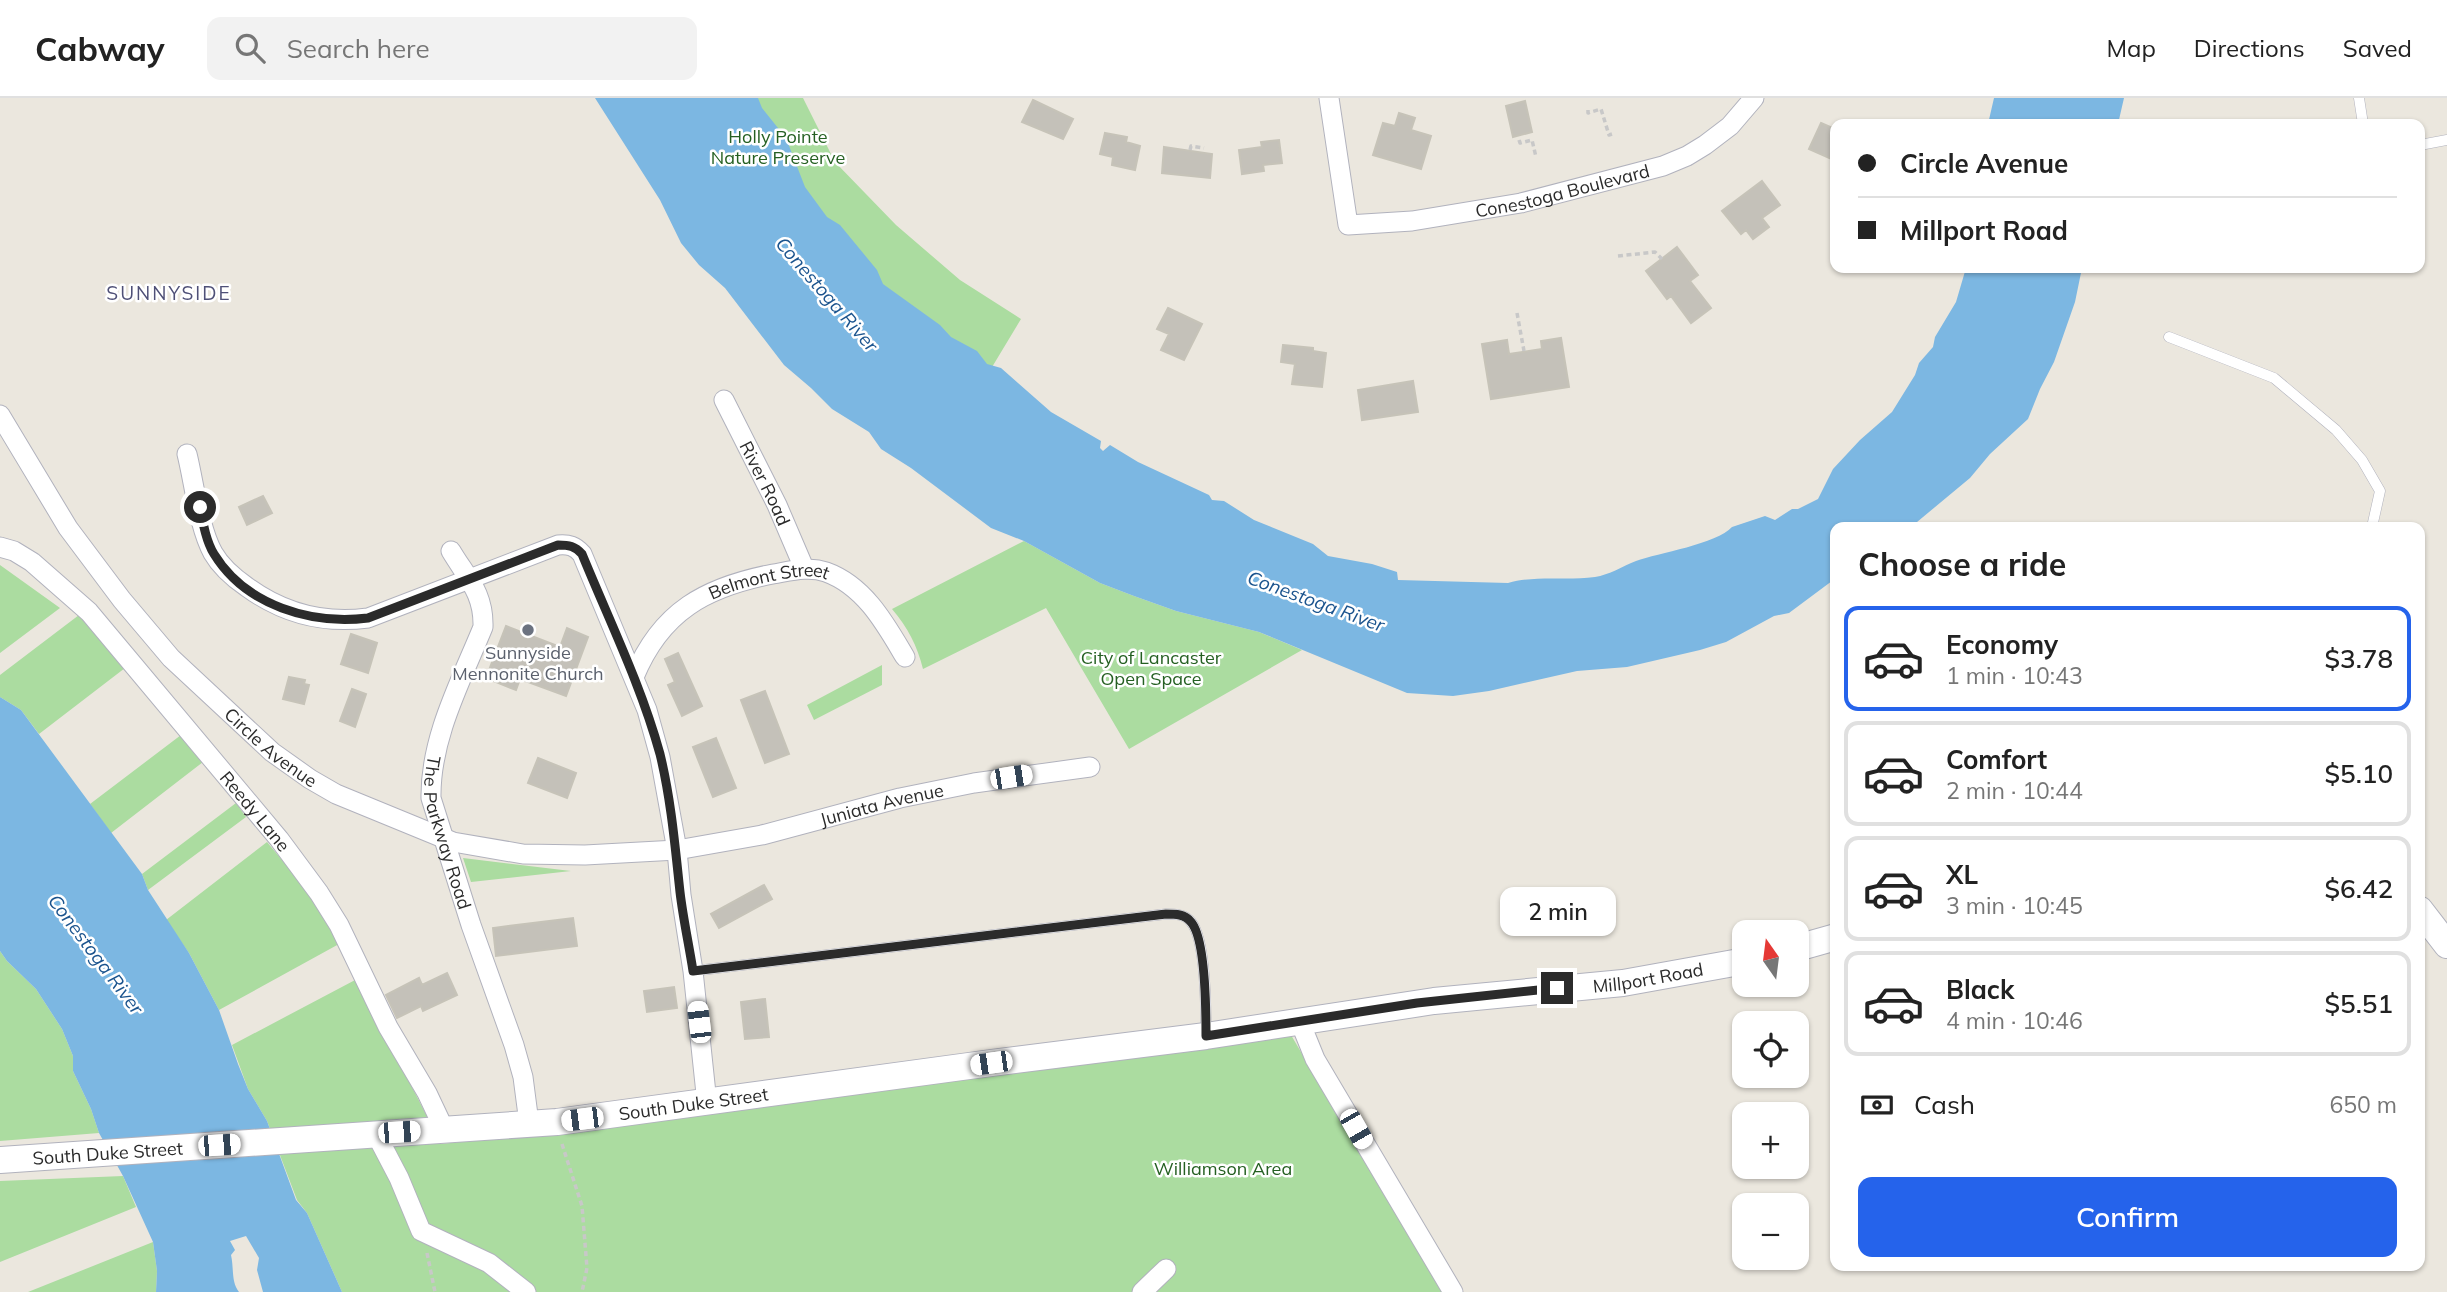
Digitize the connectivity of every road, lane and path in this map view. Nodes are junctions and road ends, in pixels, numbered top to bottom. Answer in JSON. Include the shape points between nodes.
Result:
{"nodes":[{"id":1,"x":1329,"y":98,"type":"edge"},
{"id":2,"x":1754,"y":98,"type":"edge"},
{"id":3,"x":2359,"y":98,"type":"edge"},
{"id":4,"x":1588,"y":110,"type":"dead end"},
{"id":5,"x":2362,"y":119,"type":"edge"},
{"id":6,"x":1612,"y":134,"type":"dead end"},
{"id":7,"x":1519,"y":140,"type":"dead end"},
{"id":8,"x":2447,"y":140,"type":"edge"},
{"id":9,"x":2425,"y":144,"type":"edge"},
{"id":10,"x":1204,"y":148,"type":"dead end"},
{"id":11,"x":1190,"y":149,"type":"dead end"},
{"id":12,"x":1536,"y":157,"type":"dead end"},
{"id":13,"x":1618,"y":256,"type":"dead end"},
{"id":14,"x":1662,"y":259,"type":"dead end"},
{"id":15,"x":1517,"y":313,"type":"dead end"},
{"id":16,"x":2169,"y":337,"type":"dead end"},
{"id":17,"x":1524,"y":351,"type":"dead end"},
{"id":18,"x":724,"y":400,"type":"dead end"},
{"id":19,"x":0,"y":415,"type":"edge"},
{"id":20,"x":187,"y":454,"type":"dead end"},
{"id":21,"x":2373,"y":522,"type":"edge"},
{"id":22,"x":0,"y":547,"type":"edge"},
{"id":23,"x":451,"y":551,"type":"dead end"},
{"id":24,"x":804,"y":568,"type":"junction"},
{"id":25,"x":468,"y":581,"type":"junction"},
{"id":26,"x":905,"y":657,"type":"dead end"},
{"id":27,"x":634,"y":677,"type":"junction"},
{"id":28,"x":1090,"y":767,"type":"dead end"},
{"id":29,"x":443,"y":837,"type":"junction"},
{"id":30,"x":677,"y":850,"type":"junction"},
{"id":31,"x":2425,"y":916,"type":"edge"},
{"id":32,"x":1830,"y":939,"type":"edge"},
{"id":33,"x":1810,"y":944,"type":"edge"},
{"id":34,"x":2447,"y":945,"type":"edge"},
{"id":35,"x":1732,"y":963,"type":"edge"},
{"id":36,"x":693,"y":971,"type":"junction"},
{"id":37,"x":1300,"y":1022,"type":"junction"},
{"id":38,"x":1206,"y":1036,"type":"junction"},
{"id":39,"x":707,"y":1103,"type":"junction"},
{"id":40,"x":557,"y":1122,"type":"junction"},
{"id":41,"x":529,"y":1123,"type":"junction"},
{"id":42,"x":444,"y":1129,"type":"junction"},
{"id":43,"x":376,"y":1134,"type":"junction"},
{"id":44,"x":0,"y":1160,"type":"edge"},
{"id":45,"x":421,"y":1231,"type":"junction"},
{"id":46,"x":1166,"y":1269,"type":"dead end"},
{"id":47,"x":435,"y":1292,"type":"edge"},
{"id":48,"x":526,"y":1292,"type":"edge"},
{"id":49,"x":582,"y":1292,"type":"edge"},
{"id":50,"x":1142,"y":1292,"type":"edge"},
{"id":51,"x":1453,"y":1292,"type":"edge"}],
"edges":[{"from":1,"to":2,"type":"street","name":"Conestoga Boulevard","via":[[1348,225],[1475,211],[1570,192],[1663,166],[1705,145],[1730,126]]},
{"from":3,"to":5,"type":"lane"},
{"from":4,"to":6,"type":"path","via":[[1601,109]]},
{"from":7,"to":12,"type":"path","via":[[1532,140]]},
{"from":8,"to":9,"type":"lane"},
{"from":10,"to":11,"type":"path"},
{"from":13,"to":14,"type":"path","via":[[1655,252]]},
{"from":15,"to":17,"type":"path"},
{"from":16,"to":21,"type":"lane","via":[[2274,379],[2336,430],[2362,460],[2380,491]]},
{"from":18,"to":24,"type":"street","name":"River Road"},
{"from":19,"to":29,"type":"street","name":"Circle Avenue","via":[[68,528],[171,658],[272,752],[310,779]]},
{"from":20,"to":25,"type":"street","via":[[213,553],[239,581],[274,605],[321,619],[358,619]]},
{"from":22,"to":42,"type":"street","name":"Reedy Lane","via":[[32,562],[89,612],[279,839],[339,925]]},
{"from":23,"to":25,"type":"street","name":"The Parkway Road"},
{"from":24,"to":26,"type":"street","name":"Belmont Street","via":[[828,572],[860,593]]},
{"from":24,"to":27,"type":"street","name":"Belmont Street","via":[[758,577],[695,599],[662,628]]},
{"from":25,"to":27,"type":"street","via":[[558,545],[576,548]]},
{"from":25,"to":29,"type":"street","name":"The Parkway Road","via":[[478,592],[483,626],[444,723],[430,776]]},
{"from":27,"to":30,"type":"street","via":[[660,757]]},
{"from":28,"to":30,"type":"street","name":"Juniata Avenue","via":[[962,785],[762,835]]},
{"from":29,"to":30,"type":"street","name":"Circle Avenue","via":[[523,854]]},
{"from":29,"to":41,"type":"street","name":"The Parkway Road","via":[[514,1045]]},
{"from":30,"to":36,"type":"street"},
{"from":31,"to":34,"type":"main road"},
{"from":32,"to":33,"type":"main road"},
{"from":35,"to":37,"type":"main road","name":"Millport Road","via":[[1636,981],[1434,1001]]},
{"from":36,"to":38,"type":"lane","via":[[1179,914],[1191,920],[1197,933],[1206,990]]},
{"from":36,"to":39,"type":"street"},
{"from":37,"to":38,"type":"main road","name":"South Duke Street"},
{"from":37,"to":51,"type":"street","via":[[1315,1059]]},
{"from":38,"to":39,"type":"main road","name":"South Duke Street"},
{"from":39,"to":40,"type":"main road","name":"South Duke Street"},
{"from":40,"to":41,"type":"main road","name":"South Duke Street"},
{"from":40,"to":49,"type":"path","via":[[582,1206],[587,1268]]},
{"from":41,"to":42,"type":"main road","name":"South Duke Street"},
{"from":42,"to":43,"type":"main road","name":"South Duke Street"},
{"from":43,"to":44,"type":"main road","name":"South Duke Street"},
{"from":43,"to":45,"type":"street"},
{"from":45,"to":47,"type":"path"},
{"from":45,"to":48,"type":"street","via":[[489,1263]]},
{"from":46,"to":50,"type":"street"}]}
